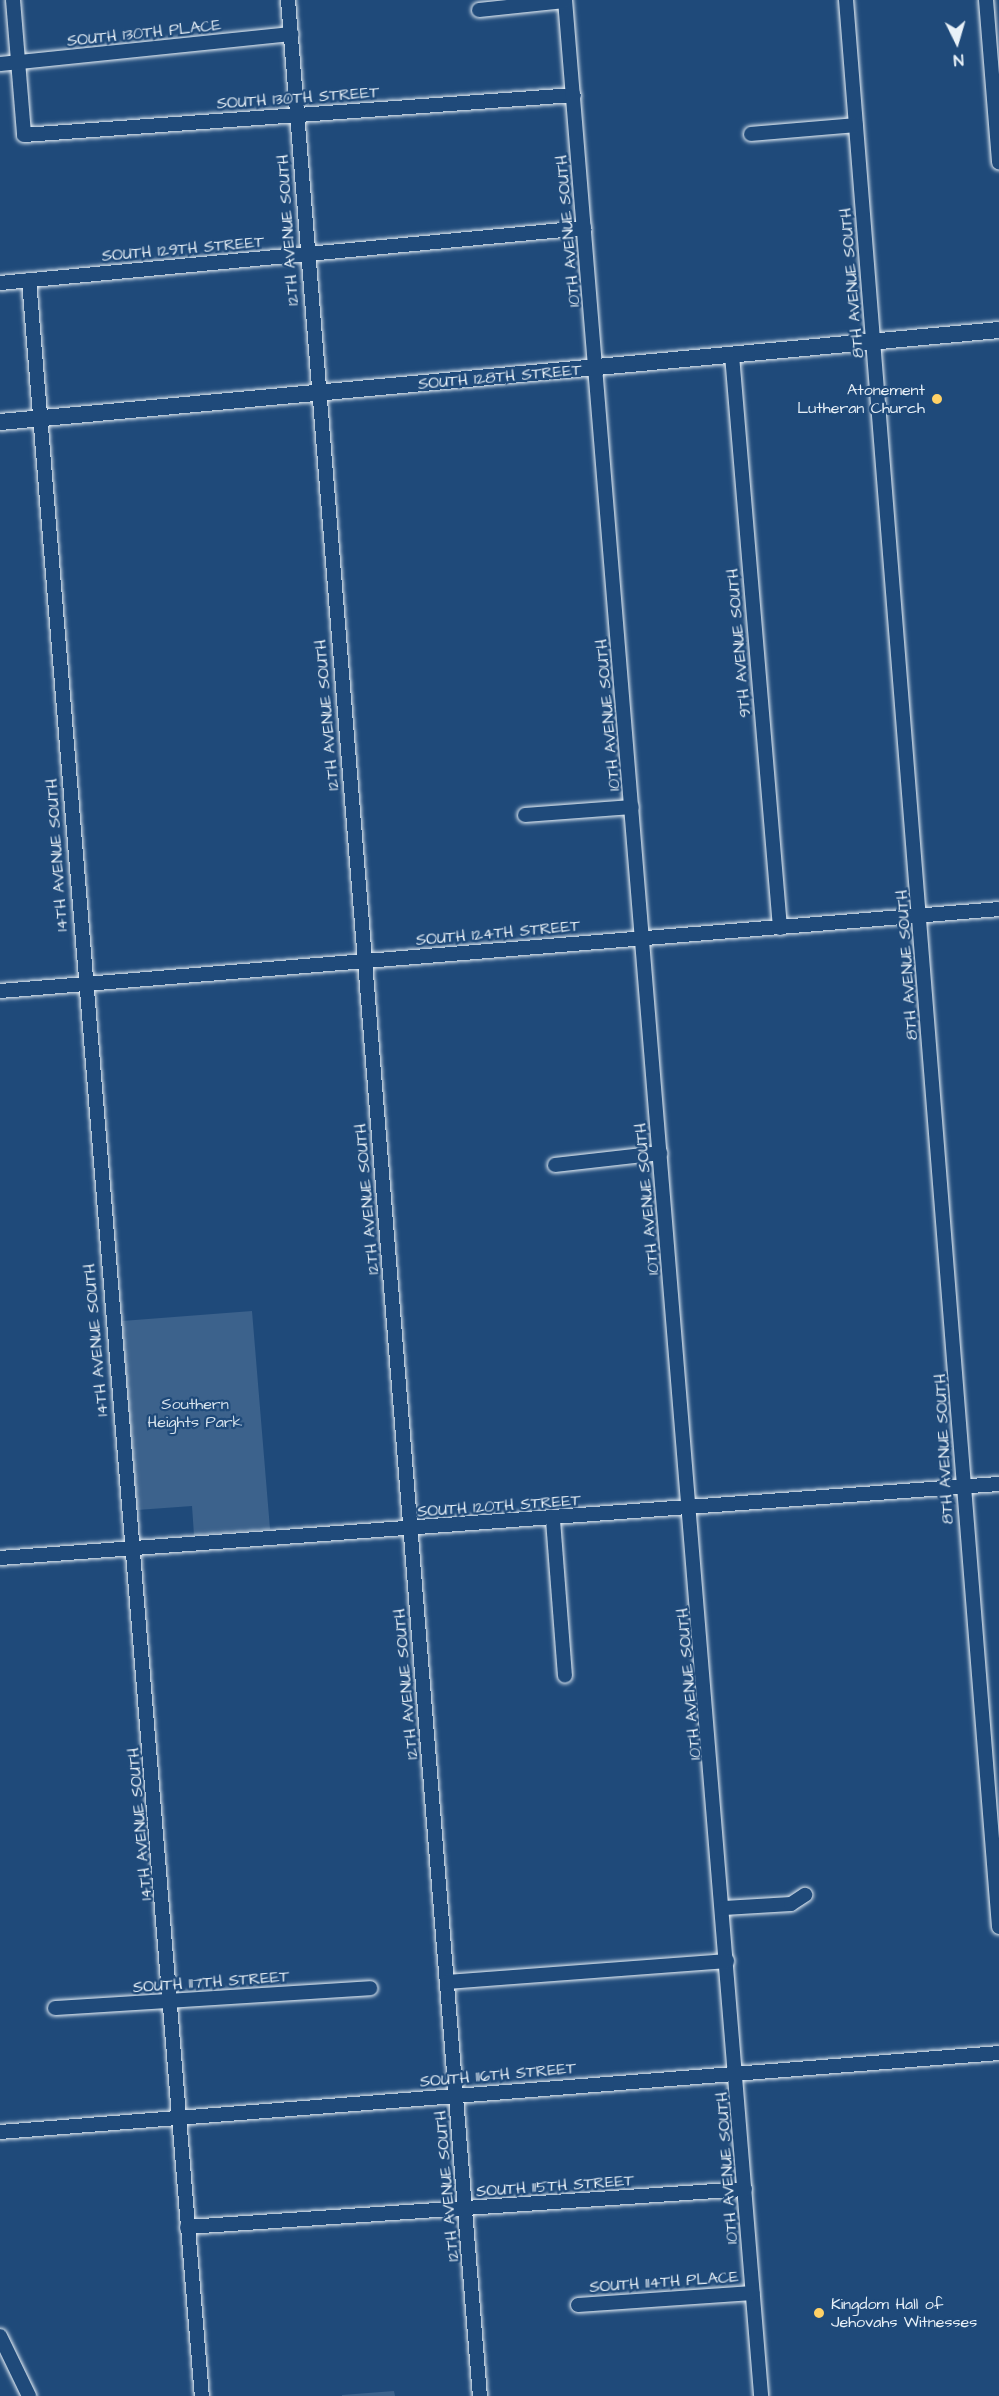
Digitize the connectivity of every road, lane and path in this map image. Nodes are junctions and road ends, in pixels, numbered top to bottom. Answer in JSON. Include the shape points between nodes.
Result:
{"nodes":[{"id":1,"x":13,"y":0,"type":"edge"},
{"id":2,"x":288,"y":0,"type":"edge"},
{"id":3,"x":846,"y":0,"type":"edge"},
{"id":4,"x":986,"y":0,"type":"edge"},
{"id":5,"x":565,"y":1,"type":"edge"},
{"id":6,"x":479,"y":10,"type":"dead end"},
{"id":7,"x":291,"y":34,"type":"junction"},
{"id":8,"x":18,"y":62,"type":"junction"},
{"id":9,"x":0,"y":64,"type":"edge"},
{"id":10,"x":574,"y":95,"type":"junction"},
{"id":11,"x":296,"y":114,"type":"junction"},
{"id":12,"x":856,"y":125,"type":"junction"},
{"id":13,"x":751,"y":134,"type":"dead end"},
{"id":14,"x":999,"y":162,"type":"edge"},
{"id":15,"x":584,"y":228,"type":"junction"},
{"id":16,"x":307,"y":254,"type":"junction"},
{"id":17,"x":29,"y":280,"type":"junction"},
{"id":18,"x":0,"y":283,"type":"edge"},
{"id":19,"x":999,"y":330,"type":"edge"},
{"id":20,"x":873,"y":341,"type":"junction"},
{"id":21,"x":732,"y":355,"type":"junction"},
{"id":22,"x":596,"y":367,"type":"junction"},
{"id":23,"x":317,"y":393,"type":"junction"},
{"id":24,"x":40,"y":418,"type":"junction"},
{"id":25,"x":0,"y":422,"type":"edge"},
{"id":26,"x":632,"y":807,"type":"junction"},
{"id":27,"x":525,"y":815,"type":"dead end"},
{"id":28,"x":999,"y":909,"type":"edge"},
{"id":29,"x":920,"y":916,"type":"junction"},
{"id":30,"x":780,"y":928,"type":"junction"},
{"id":31,"x":642,"y":938,"type":"junction"},
{"id":32,"x":364,"y":961,"type":"junction"},
{"id":33,"x":84,"y":984,"type":"junction"},
{"id":34,"x":0,"y":991,"type":"edge"},
{"id":35,"x":660,"y":1153,"type":"junction"},
{"id":36,"x":555,"y":1165,"type":"dead end"},
{"id":37,"x":999,"y":1484,"type":"edge"},
{"id":38,"x":961,"y":1488,"type":"junction"},
{"id":39,"x":691,"y":1509,"type":"junction"},
{"id":40,"x":553,"y":1520,"type":"junction"},
{"id":41,"x":410,"y":1528,"type":"junction"},
{"id":42,"x":129,"y":1549,"type":"junction"},
{"id":43,"x":0,"y":1558,"type":"edge"},
{"id":44,"x":565,"y":1676,"type":"dead end"},
{"id":45,"x":805,"y":1895,"type":"dead end"},
{"id":46,"x":724,"y":1908,"type":"junction"},
{"id":47,"x":999,"y":1927,"type":"edge"},
{"id":48,"x":727,"y":1960,"type":"junction"},
{"id":49,"x":447,"y":1982,"type":"junction"},
{"id":50,"x":370,"y":1988,"type":"dead end"},
{"id":51,"x":172,"y":2002,"type":"junction"},
{"id":52,"x":55,"y":2008,"type":"dead end"},
{"id":53,"x":999,"y":2053,"type":"edge"},
{"id":54,"x":736,"y":2073,"type":"junction"},
{"id":55,"x":456,"y":2095,"type":"junction"},
{"id":56,"x":179,"y":2117,"type":"junction"},
{"id":57,"x":0,"y":2132,"type":"edge"},
{"id":58,"x":745,"y":2190,"type":"junction"},
{"id":59,"x":465,"y":2209,"type":"junction"},
{"id":60,"x":188,"y":2227,"type":"junction"},
{"id":61,"x":753,"y":2293,"type":"junction"},
{"id":62,"x":579,"y":2305,"type":"dead end"},
{"id":63,"x":0,"y":2336,"type":"edge"},
{"id":64,"x":29,"y":2396,"type":"edge"},
{"id":65,"x":202,"y":2396,"type":"edge"},
{"id":66,"x":480,"y":2396,"type":"edge"},
{"id":67,"x":761,"y":2396,"type":"edge"}],
"edges":[{"from":1,"to":8,"type":"street"},
{"from":2,"to":7,"type":"street","name":"12TH AVENUE SOUTH"},
{"from":3,"to":12,"type":"street","name":"8TH AVENUE SOUTH"},
{"from":4,"to":14,"type":"street"},
{"from":5,"to":6,"type":"street"},
{"from":5,"to":10,"type":"street","name":"10TH AVENUE SOUTH"},
{"from":7,"to":8,"type":"street","name":"SOUTH 130TH PLACE"},
{"from":7,"to":11,"type":"street","name":"12TH AVENUE SOUTH"},
{"from":8,"to":9,"type":"street","name":"SOUTH 130TH PLACE"},
{"from":8,"to":11,"type":"street","name":"SOUTH 130TH STREET","via":[[24,135]]},
{"from":10,"to":11,"type":"street","name":"SOUTH 130TH STREET"},
{"from":10,"to":15,"type":"street","name":"10TH AVENUE SOUTH"},
{"from":11,"to":16,"type":"street","name":"12TH AVENUE SOUTH"},
{"from":12,"to":13,"type":"street"},
{"from":12,"to":20,"type":"street","name":"8TH AVENUE SOUTH"},
{"from":15,"to":16,"type":"street","name":"SOUTH 129TH STREET"},
{"from":15,"to":22,"type":"street","name":"10TH AVENUE SOUTH"},
{"from":16,"to":17,"type":"street","name":"SOUTH 129TH STREET"},
{"from":16,"to":23,"type":"street","name":"12TH AVENUE SOUTH"},
{"from":17,"to":18,"type":"street","name":"SOUTH 129TH STREET"},
{"from":17,"to":24,"type":"street","name":"14TH AVENUE SOUTH"},
{"from":19,"to":20,"type":"main road","name":"SOUTH 128TH STREET"},
{"from":20,"to":21,"type":"main road","name":"SOUTH 128TH STREET"},
{"from":20,"to":29,"type":"street","name":"8TH AVENUE SOUTH"},
{"from":21,"to":22,"type":"main road","name":"SOUTH 128TH STREET"},
{"from":21,"to":30,"type":"street","name":"9TH AVENUE SOUTH"},
{"from":22,"to":23,"type":"main road","name":"SOUTH 128TH STREET"},
{"from":22,"to":26,"type":"street","name":"10TH AVENUE SOUTH"},
{"from":23,"to":24,"type":"main road","name":"SOUTH 128TH STREET"},
{"from":23,"to":32,"type":"street","name":"12TH AVENUE SOUTH"},
{"from":24,"to":25,"type":"main road","name":"SOUTH 128TH STREET"},
{"from":24,"to":33,"type":"street","name":"14TH AVENUE SOUTH"},
{"from":26,"to":27,"type":"street"},
{"from":26,"to":31,"type":"street","name":"10TH AVENUE SOUTH"},
{"from":28,"to":29,"type":"street","name":"SOUTH 124TH STREET"},
{"from":29,"to":30,"type":"street","name":"SOUTH 124TH STREET"},
{"from":29,"to":38,"type":"street","name":"8TH AVENUE SOUTH"},
{"from":30,"to":31,"type":"street","name":"SOUTH 124TH STREET"},
{"from":31,"to":32,"type":"street","name":"SOUTH 124TH STREET"},
{"from":31,"to":35,"type":"street","name":"10TH AVENUE SOUTH"},
{"from":32,"to":33,"type":"street","name":"SOUTH 124TH STREET"},
{"from":32,"to":41,"type":"street","name":"12TH AVENUE SOUTH"},
{"from":33,"to":34,"type":"street","name":"SOUTH 124TH STREET"},
{"from":33,"to":42,"type":"street","name":"14TH AVENUE SOUTH"},
{"from":35,"to":36,"type":"street"},
{"from":35,"to":39,"type":"street","name":"10TH AVENUE SOUTH"},
{"from":37,"to":38,"type":"street","name":"SOUTH 120TH STREET"},
{"from":38,"to":39,"type":"street","name":"SOUTH 120TH STREET"},
{"from":38,"to":47,"type":"street","name":"8TH AVENUE SOUTH"},
{"from":39,"to":40,"type":"street","name":"SOUTH 120TH STREET"},
{"from":39,"to":46,"type":"street","name":"10TH AVENUE SOUTH"},
{"from":40,"to":41,"type":"street","name":"SOUTH 120TH STREET"},
{"from":40,"to":44,"type":"street"},
{"from":41,"to":42,"type":"street","name":"SOUTH 120TH STREET"},
{"from":41,"to":49,"type":"street","name":"12TH AVENUE SOUTH"},
{"from":42,"to":43,"type":"street","name":"SOUTH 120TH STREET"},
{"from":42,"to":51,"type":"street","name":"14TH AVENUE SOUTH"},
{"from":45,"to":46,"type":"street","via":[[791,1904]]},
{"from":46,"to":48,"type":"street","name":"10TH AVENUE SOUTH"},
{"from":48,"to":49,"type":"street"},
{"from":48,"to":54,"type":"street","name":"10TH AVENUE SOUTH"},
{"from":49,"to":55,"type":"street","name":"12TH AVENUE SOUTH"},
{"from":50,"to":51,"type":"street","name":"SOUTH 117TH STREET"},
{"from":51,"to":52,"type":"street","name":"SOUTH 117TH STREET"},
{"from":51,"to":56,"type":"street","name":"14TH AVENUE SOUTH"},
{"from":53,"to":54,"type":"street","name":"SOUTH 116TH STREET"},
{"from":54,"to":55,"type":"street","name":"SOUTH 116TH STREET"},
{"from":54,"to":58,"type":"street","name":"10TH AVENUE SOUTH"},
{"from":55,"to":56,"type":"street","name":"SOUTH 116TH STREET"},
{"from":55,"to":59,"type":"street","name":"12TH AVENUE SOUTH"},
{"from":56,"to":57,"type":"street","name":"SOUTH 116TH STREET"},
{"from":56,"to":60,"type":"street","name":"14TH AVENUE SOUTH"},
{"from":58,"to":59,"type":"street","name":"SOUTH 115TH STREET"},
{"from":58,"to":61,"type":"street","name":"10TH AVENUE SOUTH"},
{"from":59,"to":60,"type":"street","name":"SOUTH 115TH STREET"},
{"from":59,"to":66,"type":"street","name":"12TH AVENUE SOUTH"},
{"from":60,"to":65,"type":"street","name":"14TH AVENUE SOUTH"},
{"from":61,"to":62,"type":"street","name":"SOUTH 114TH PLACE"},
{"from":61,"to":67,"type":"street","name":"10TH AVENUE SOUTH"},
{"from":63,"to":64,"type":"street"}]}
